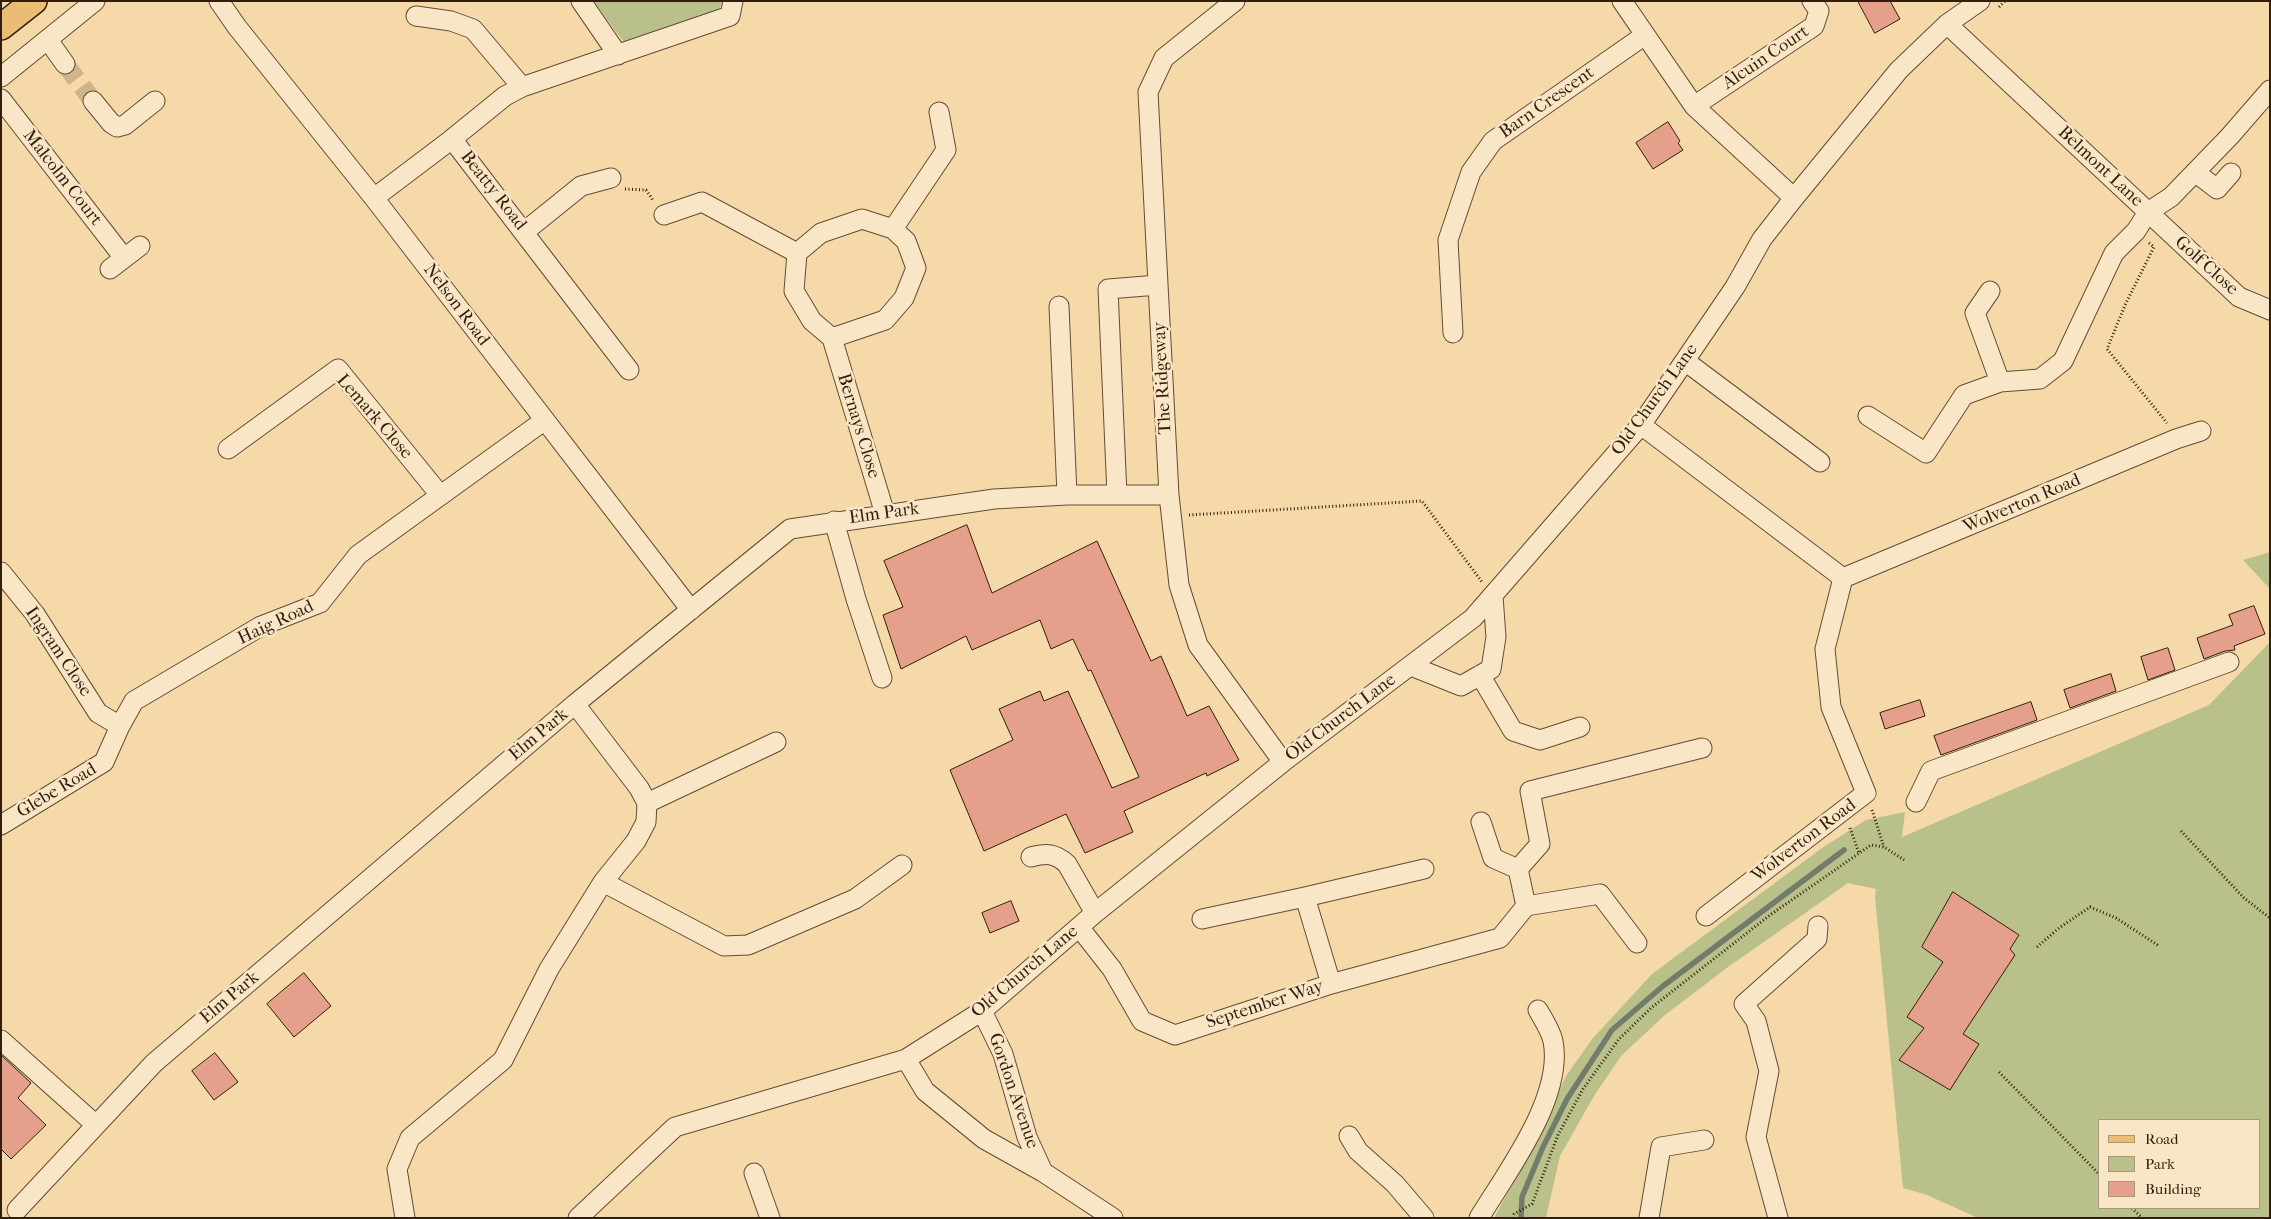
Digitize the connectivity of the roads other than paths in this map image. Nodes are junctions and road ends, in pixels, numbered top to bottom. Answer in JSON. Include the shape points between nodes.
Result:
{"nodes":[{"id":1,"x":34,"y":1,"type":"edge"},
{"id":2,"x":95,"y":1,"type":"edge"},
{"id":3,"x":219,"y":1,"type":"edge"},
{"id":4,"x":581,"y":1,"type":"edge"},
{"id":5,"x":733,"y":1,"type":"edge"},
{"id":6,"x":1235,"y":1,"type":"edge"},
{"id":7,"x":1622,"y":1,"type":"edge"},
{"id":8,"x":1812,"y":1,"type":"edge"},
{"id":9,"x":1980,"y":1,"type":"edge"},
{"id":10,"x":1953,"y":13,"type":"edge"},
{"id":11,"x":416,"y":16,"type":"dead end"},
{"id":12,"x":1,"y":27,"type":"edge"},
{"id":13,"x":1645,"y":35,"type":"junction"},
{"id":14,"x":48,"y":40,"type":"junction"},
{"id":15,"x":618,"y":56,"type":"junction"},
{"id":16,"x":65,"y":64,"type":"tunnel mouth"},
{"id":17,"x":1,"y":77,"type":"edge"},
{"id":18,"x":522,"y":87,"type":"junction"},
{"id":19,"x":2270,"y":90,"type":"edge"},
{"id":20,"x":1,"y":99,"type":"edge"},
{"id":21,"x":94,"y":101,"type":"tunnel mouth"},
{"id":22,"x":155,"y":101,"type":"dead end"},
{"id":23,"x":1694,"y":106,"type":"junction"},
{"id":24,"x":939,"y":112,"type":"dead end"},
{"id":25,"x":452,"y":139,"type":"junction"},
{"id":26,"x":2195,"y":172,"type":"junction"},
{"id":27,"x":2231,"y":174,"type":"dead end"},
{"id":28,"x":611,"y":178,"type":"road end"},
{"id":29,"x":374,"y":198,"type":"junction"},
{"id":30,"x":1794,"y":198,"type":"junction"},
{"id":31,"x":2148,"y":212,"type":"junction"},
{"id":32,"x":664,"y":215,"type":"road end"},
{"id":33,"x":893,"y":229,"type":"junction"},
{"id":34,"x":524,"y":232,"type":"junction"},
{"id":35,"x":140,"y":246,"type":"dead end"},
{"id":36,"x":797,"y":253,"type":"junction"},
{"id":37,"x":1158,"y":285,"type":"junction"},
{"id":38,"x":1990,"y":291,"type":"dead end"},
{"id":39,"x":1059,"y":306,"type":"dead end"},
{"id":40,"x":2270,"y":310,"type":"edge"},
{"id":41,"x":1452,"y":333,"type":"dead end"},
{"id":42,"x":832,"y":338,"type":"junction"},
{"id":43,"x":1684,"y":361,"type":"junction"},
{"id":44,"x":629,"y":370,"type":"dead end"},
{"id":45,"x":2000,"y":382,"type":"junction"},
{"id":46,"x":1868,"y":416,"type":"dead end"},
{"id":47,"x":545,"y":420,"type":"junction"},
{"id":48,"x":1641,"y":425,"type":"junction"},
{"id":49,"x":2201,"y":431,"type":"dead end"},
{"id":50,"x":228,"y":449,"type":"dead end"},
{"id":51,"x":1820,"y":462,"type":"dead end"},
{"id":52,"x":440,"y":495,"type":"junction"},
{"id":53,"x":1066,"y":495,"type":"junction"},
{"id":54,"x":1117,"y":495,"type":"junction"},
{"id":55,"x":1169,"y":495,"type":"junction"},
{"id":56,"x":885,"y":514,"type":"junction"},
{"id":57,"x":834,"y":521,"type":"junction"},
{"id":58,"x":1,"y":572,"type":"edge"},
{"id":59,"x":1843,"y":578,"type":"junction"},
{"id":60,"x":1493,"y":596,"type":"junction"},
{"id":61,"x":691,"y":610,"type":"junction"},
{"id":62,"x":2229,"y":662,"type":"dead end"},
{"id":63,"x":1411,"y":666,"type":"junction"},
{"id":64,"x":1480,"y":675,"type":"junction"},
{"id":65,"x":882,"y":678,"type":"dead end"},
{"id":66,"x":575,"y":704,"type":"junction"},
{"id":67,"x":120,"y":726,"type":"junction"},
{"id":68,"x":1580,"y":727,"type":"dead end"},
{"id":69,"x":776,"y":742,"type":"dead end"},
{"id":70,"x":1702,"y":748,"type":"dead end"},
{"id":71,"x":1283,"y":762,"type":"junction"},
{"id":72,"x":1916,"y":802,"type":"dead end"},
{"id":73,"x":647,"y":803,"type":"junction"},
{"id":74,"x":1481,"y":822,"type":"dead end"},
{"id":75,"x":1,"y":825,"type":"edge"},
{"id":76,"x":1031,"y":857,"type":"dead end"},
{"id":77,"x":902,"y":865,"type":"dead end"},
{"id":78,"x":1424,"y":869,"type":"dead end"},
{"id":79,"x":1518,"y":869,"type":"junction"},
{"id":80,"x":603,"y":882,"type":"junction"},
{"id":81,"x":1305,"y":897,"type":"junction"},
{"id":82,"x":1526,"y":906,"type":"junction"},
{"id":83,"x":1095,"y":913,"type":"junction"},
{"id":84,"x":1706,"y":916,"type":"dead end"},
{"id":85,"x":1202,"y":919,"type":"dead end"},
{"id":86,"x":1818,"y":926,"type":"dead end"},
{"id":87,"x":1078,"y":927,"type":"junction"},
{"id":88,"x":1637,"y":943,"type":"dead end"},
{"id":89,"x":1330,"y":984,"type":"junction"},
{"id":90,"x":1538,"y":1010,"type":"dead end"},
{"id":91,"x":982,"y":1011,"type":"junction"},
{"id":92,"x":1,"y":1040,"type":"edge"},
{"id":93,"x":906,"y":1059,"type":"junction"},
{"id":94,"x":96,"y":1125,"type":"junction"},
{"id":95,"x":1349,"y":1136,"type":"dead end"},
{"id":96,"x":1704,"y":1140,"type":"dead end"},
{"id":97,"x":1043,"y":1172,"type":"junction"},
{"id":98,"x":754,"y":1173,"type":"dead end"},
{"id":99,"x":17,"y":1210,"type":"dead end"},
{"id":100,"x":405,"y":1218,"type":"edge"},
{"id":101,"x":578,"y":1218,"type":"edge"},
{"id":102,"x":770,"y":1218,"type":"edge"},
{"id":103,"x":1113,"y":1218,"type":"edge"},
{"id":104,"x":1424,"y":1218,"type":"edge"},
{"id":105,"x":1479,"y":1218,"type":"edge"},
{"id":106,"x":1650,"y":1218,"type":"edge"},
{"id":107,"x":1778,"y":1218,"type":"edge"}],
"edges":[{"from":1,"to":12,"type":"main road"},
{"from":2,"to":14,"type":"street"},
{"from":3,"to":29,"type":"street","name":"Nelson Road","via":[[237,28]]},
{"from":4,"to":15,"type":"street"},
{"from":5,"to":15,"type":"street","name":"Beatty Road","via":[[730,16]]},
{"from":6,"to":37,"type":"street","name":"The Ridgeway","via":[[1164,58],[1148,92]]},
{"from":7,"to":13,"type":"street"},
{"from":8,"to":23,"type":"street","name":"Alcuin Court","via":[[1819,11],[1814,26]]},
{"from":9,"to":10,"type":"street","name":"Old Church Lane"},
{"from":10,"to":30,"type":"street","name":"Old Church Lane","via":[[1899,70]]},
{"from":10,"to":31,"type":"street","name":"Belmont Lane"},
{"from":11,"to":18,"type":"street","via":[[451,21],[474,29]]},
{"from":13,"to":23,"type":"street"},
{"from":13,"to":41,"type":"street","name":"Barn Crescent","via":[[1493,141],[1471,172],[1448,240]]},
{"from":14,"to":16,"type":"street"},
{"from":14,"to":17,"type":"street"},
{"from":15,"to":18,"type":"street","name":"Beatty Road"},
{"from":18,"to":25,"type":"street","name":"Beatty Road","via":[[505,96]]},
{"from":19,"to":26,"type":"street","name":"Belmont Lane"},
{"from":20,"to":35,"type":"street","name":"Malcolm Court","via":[[117,264]]},
{"from":21,"to":22,"type":"street","via":[[117,127],[125,125]]},
{"from":23,"to":30,"type":"street"},
{"from":24,"to":33,"type":"street","via":[[946,150]]},
{"from":25,"to":29,"type":"street"},
{"from":25,"to":34,"type":"street","name":"Beatty Road"},
{"from":26,"to":27,"type":"street","via":[[2217,189]]},
{"from":26,"to":31,"type":"street","name":"Belmont Lane","via":[[2170,199]]},
{"from":28,"to":34,"type":"street","via":[[581,186]]},
{"from":29,"to":47,"type":"street","name":"Nelson Road"},
{"from":30,"to":43,"type":"street","name":"Old Church Lane","via":[[1762,239],[1735,287]]},
{"from":31,"to":40,"type":"street","name":"Golf Close","via":[[2239,297]]},
{"from":31,"to":45,"type":"street","via":[[2136,231],[2114,253],[2062,361],[2040,379]]},
{"from":32,"to":36,"type":"street","via":[[702,202]]},
{"from":33,"to":36,"type":"street","via":[[862,219],[821,233]]},
{"from":33,"to":42,"type":"street","via":[[906,241],[916,268],[904,298],[885,320]]},
{"from":34,"to":44,"type":"street","name":"Beatty Road"},
{"from":36,"to":42,"type":"street","via":[[794,291],[812,321]]},
{"from":37,"to":54,"type":"street","via":[[1108,289]]},
{"from":37,"to":55,"type":"street","name":"The Ridgeway"},
{"from":38,"to":45,"type":"street","via":[[1975,312]]},
{"from":39,"to":53,"type":"street"},
{"from":42,"to":56,"type":"street","name":"Bernays Close"},
{"from":43,"to":48,"type":"street","name":"Old Church Lane"},
{"from":43,"to":51,"type":"street"},
{"from":45,"to":46,"type":"street","via":[[1964,394],[1926,453]]},
{"from":47,"to":52,"type":"street","name":"Haig Road"},
{"from":47,"to":61,"type":"street","name":"Nelson Road"},
{"from":48,"to":59,"type":"street"},
{"from":48,"to":60,"type":"street","name":"Old Church Lane"},
{"from":49,"to":59,"type":"street","name":"Wolverton Road"},
{"from":50,"to":52,"type":"street","name":"Lemark Close","via":[[338,369]]},
{"from":52,"to":67,"type":"street","name":"Haig Road","via":[[358,555],[320,603],[261,626],[134,701]]},
{"from":53,"to":54,"type":"street","name":"Elm Park"},
{"from":53,"to":56,"type":"street","name":"Elm Park","via":[[994,499]]},
{"from":54,"to":55,"type":"street","name":"Elm Park"},
{"from":55,"to":71,"type":"street","name":"The Ridgeway","via":[[1180,585],[1198,645]]},
{"from":56,"to":57,"type":"street","name":"Elm Park"},
{"from":57,"to":61,"type":"street","name":"Elm Park","via":[[790,529]]},
{"from":57,"to":65,"type":"street"},
{"from":58,"to":67,"type":"street","name":"Ingram Close","via":[[35,614],[98,713]]},
{"from":59,"to":84,"type":"street","name":"Wolverton Road","via":[[1825,648],[1831,706],[1866,793]]},
{"from":60,"to":63,"type":"street","name":"Old Church Lane","via":[[1473,618]]},
{"from":60,"to":64,"type":"street","via":[[1496,637],[1491,669]]},
{"from":61,"to":66,"type":"street","name":"Elm Park"},
{"from":62,"to":72,"type":"street","via":[[1932,771]]},
{"from":63,"to":64,"type":"street","via":[[1460,686]]},
{"from":63,"to":71,"type":"street","name":"Old Church Lane"},
{"from":64,"to":68,"type":"street","via":[[1513,731],[1540,740]]},
{"from":66,"to":73,"type":"street"},
{"from":66,"to":94,"type":"street","name":"Elm Park","via":[[154,1063]]},
{"from":67,"to":75,"type":"street","name":"Glebe Road","via":[[104,762]]},
{"from":69,"to":73,"type":"street"},
{"from":70,"to":79,"type":"street","via":[[1530,792],[1540,844]]},
{"from":71,"to":83,"type":"street","name":"Old Church Lane"},
{"from":73,"to":80,"type":"street","via":[[646,822],[636,841]]},
{"from":74,"to":79,"type":"street","via":[[1494,858]]},
{"from":76,"to":83,"type":"street","via":[[1051,854],[1060,857]]},
{"from":77,"to":80,"type":"street","via":[[854,900],[748,945],[724,946]]},
{"from":78,"to":81,"type":"street"},
{"from":79,"to":82,"type":"street"},
{"from":80,"to":100,"type":"street","via":[[549,969],[503,1060],[410,1138],[397,1169]]},
{"from":81,"to":85,"type":"street"},
{"from":81,"to":89,"type":"street"},
{"from":82,"to":88,"type":"street","via":[[1600,894]]},
{"from":82,"to":89,"type":"street","name":"September Way","via":[[1500,938]]},
{"from":83,"to":87,"type":"street","name":"Old Church Lane"},
{"from":86,"to":107,"type":"street","via":[[1817,939],[1744,1004],[1756,1021],[1769,1071],[1756,1138]]},
{"from":87,"to":89,"type":"street","name":"September Way","via":[[1112,969],[1142,1021],[1175,1035]]},
{"from":87,"to":91,"type":"street","name":"Old Church Lane"},
{"from":90,"to":105,"type":"street","via":[[1553,1041],[1553,1078],[1536,1123]]},
{"from":91,"to":93,"type":"street","name":"Old Church Lane"},
{"from":91,"to":97,"type":"street","name":"Gordon Avenue","via":[[1002,1054],[1027,1137]]},
{"from":92,"to":94,"type":"street"},
{"from":93,"to":97,"type":"street","name":"Gordon Avenue","via":[[924,1091],[984,1139]]},
{"from":93,"to":101,"type":"street","name":"Old Church Lane","via":[[675,1127]]},
{"from":94,"to":99,"type":"street","name":"Elm Park"},
{"from":95,"to":104,"type":"street","via":[[1358,1152],[1395,1184]]},
{"from":96,"to":106,"type":"street","via":[[1661,1148]]},
{"from":97,"to":103,"type":"street","name":"Gordon Avenue"},
{"from":98,"to":102,"type":"street"}]}
